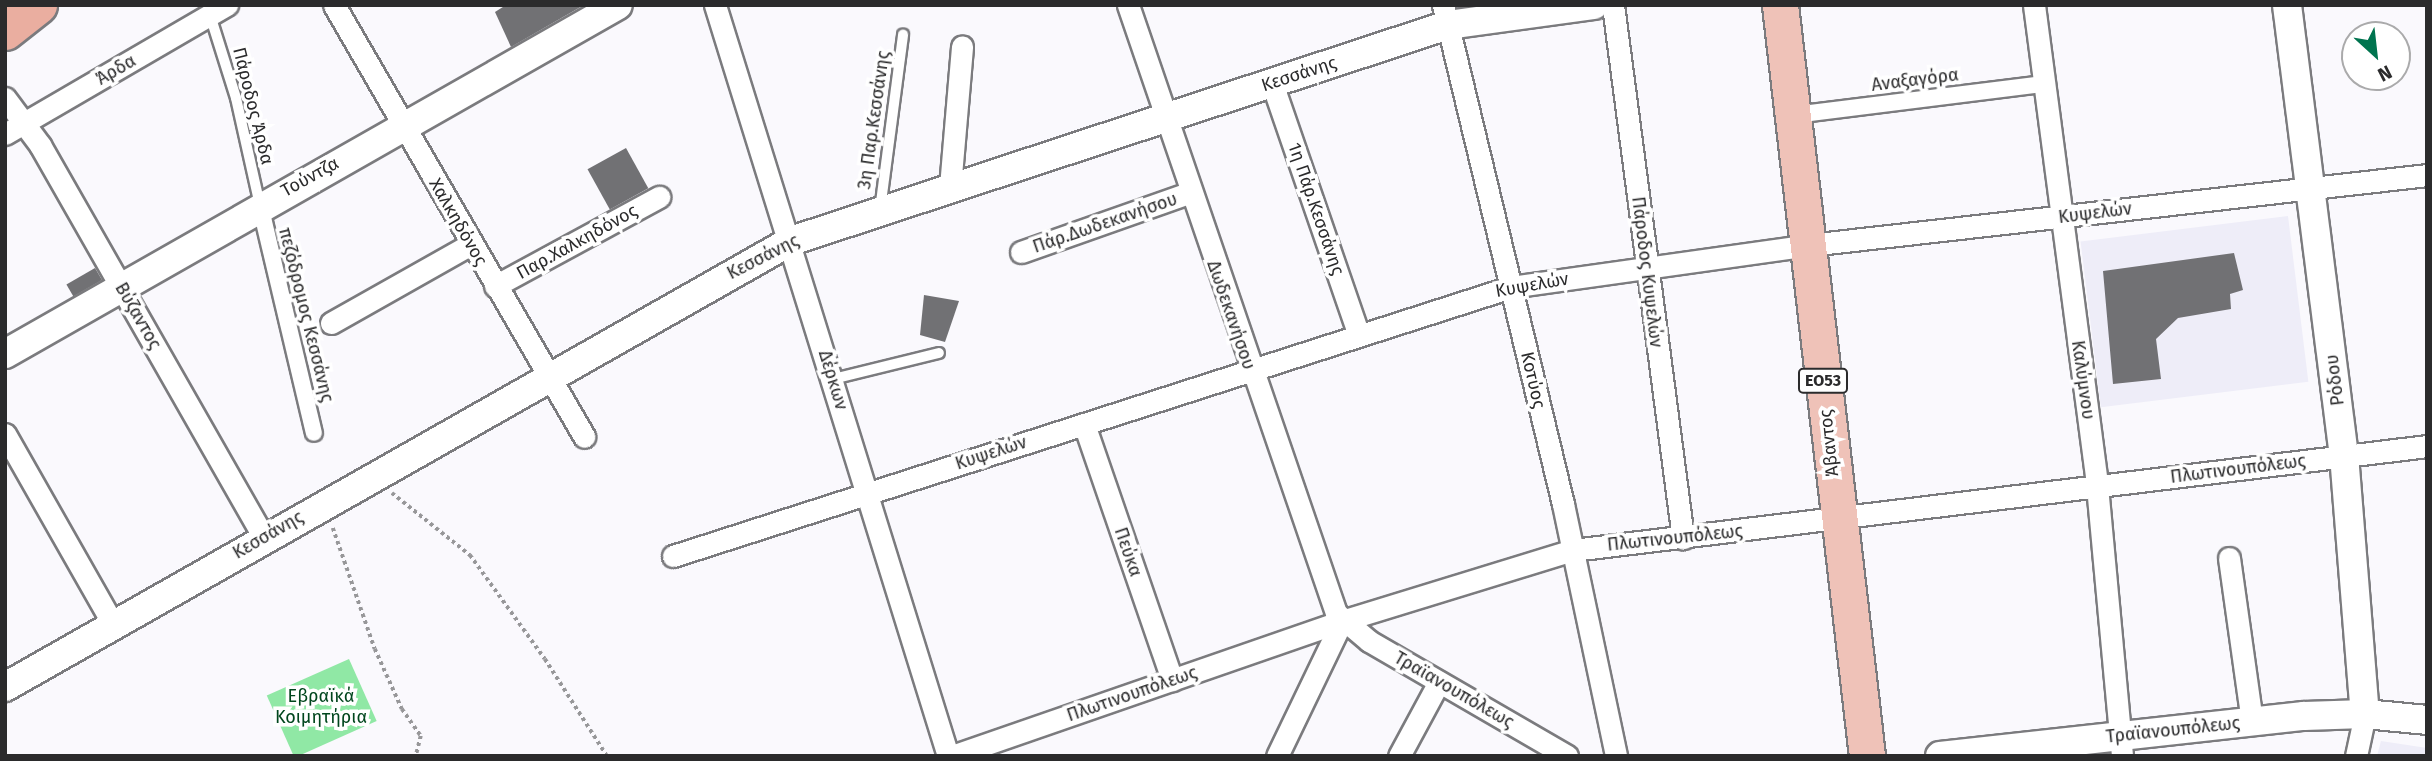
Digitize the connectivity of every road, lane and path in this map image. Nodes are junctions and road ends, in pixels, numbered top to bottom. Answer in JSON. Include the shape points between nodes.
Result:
{"nodes":[{"id":1,"x":38,"y":5,"type":"edge"},
{"id":2,"x":334,"y":5,"type":"edge"},
{"id":3,"x":618,"y":5,"type":"edge"},
{"id":4,"x":715,"y":5,"type":"edge"},
{"id":5,"x":1128,"y":5,"type":"edge"},
{"id":6,"x":1594,"y":5,"type":"edge"},
{"id":7,"x":1613,"y":5,"type":"edge"},
{"id":8,"x":1780,"y":5,"type":"edge"},
{"id":9,"x":2034,"y":5,"type":"edge"},
{"id":10,"x":2287,"y":5,"type":"edge"},
{"id":11,"x":214,"y":9,"type":"edge"},
{"id":12,"x":1446,"y":15,"type":"edge"},
{"id":13,"x":5,"y":31,"type":"edge"},
{"id":14,"x":903,"y":35,"type":"dead end"},
{"id":15,"x":962,"y":47,"type":"dead end"},
{"id":16,"x":1272,"y":83,"type":"junction"},
{"id":17,"x":2042,"y":83,"type":"junction"},
{"id":18,"x":5,"y":98,"type":"edge"},
{"id":19,"x":1794,"y":115,"type":"junction"},
{"id":20,"x":1164,"y":118,"type":"junction"},
{"id":21,"x":25,"y":123,"type":"junction"},
{"id":22,"x":403,"y":125,"type":"junction"},
{"id":23,"x":5,"y":134,"type":"edge"},
{"id":24,"x":2427,"y":175,"type":"edge"},
{"id":25,"x":950,"y":187,"type":"junction"},
{"id":26,"x":2312,"y":188,"type":"junction"},
{"id":27,"x":1189,"y":193,"type":"junction"},
{"id":28,"x":659,"y":197,"type":"dead end"},
{"id":29,"x":260,"y":205,"type":"junction"},
{"id":30,"x":880,"y":210,"type":"junction"},
{"id":31,"x":2060,"y":217,"type":"junction"},
{"id":32,"x":791,"y":241,"type":"junction"},
{"id":33,"x":471,"y":244,"type":"junction"},
{"id":34,"x":1809,"y":246,"type":"junction"},
{"id":35,"x":1021,"y":252,"type":"dead end"},
{"id":36,"x":1646,"y":269,"type":"junction"},
{"id":37,"x":120,"y":285,"type":"junction"},
{"id":38,"x":495,"y":286,"type":"junction"},
{"id":39,"x":1511,"y":287,"type":"junction"},
{"id":40,"x":331,"y":323,"type":"dead end"},
{"id":41,"x":1359,"y":335,"type":"junction"},
{"id":42,"x":939,"y":353,"type":"dead end"},
{"id":43,"x":5,"y":354,"type":"edge"},
{"id":44,"x":1250,"y":370,"type":"junction"},
{"id":45,"x":547,"y":377,"type":"junction"},
{"id":46,"x":833,"y":379,"type":"junction"},
{"id":47,"x":1084,"y":424,"type":"junction"},
{"id":48,"x":314,"y":433,"type":"dead end"},
{"id":49,"x":5,"y":434,"type":"edge"},
{"id":50,"x":584,"y":437,"type":"dead end"},
{"id":51,"x":2427,"y":446,"type":"edge"},
{"id":52,"x":2344,"y":455,"type":"junction"},
{"id":53,"x":371,"y":477,"type":"junction"},
{"id":54,"x":2097,"y":486,"type":"junction"},
{"id":55,"x":868,"y":493,"type":"junction"},
{"id":56,"x":323,"y":503,"type":"junction"},
{"id":57,"x":1837,"y":519,"type":"junction"},
{"id":58,"x":264,"y":537,"type":"junction"},
{"id":59,"x":1683,"y":538,"type":"junction"},
{"id":60,"x":1573,"y":550,"type":"junction"},
{"id":61,"x":673,"y":556,"type":"dead end"},
{"id":62,"x":2229,"y":558,"type":"dead end"},
{"id":63,"x":1342,"y":621,"type":"junction"},
{"id":64,"x":113,"y":624,"type":"junction"},
{"id":65,"x":1172,"y":680,"type":"junction"},
{"id":66,"x":1439,"y":682,"type":"junction"},
{"id":67,"x":5,"y":687,"type":"edge"},
{"id":68,"x":2365,"y":714,"type":"junction"},
{"id":69,"x":2427,"y":720,"type":"edge"},
{"id":70,"x":2252,"y":722,"type":"junction"},
{"id":71,"x":2121,"y":746,"type":"edge"},
{"id":72,"x":1555,"y":753,"type":"edge"},
{"id":73,"x":416,"y":756,"type":"edge"},
{"id":74,"x":607,"y":756,"type":"edge"},
{"id":75,"x":950,"y":756,"type":"edge"},
{"id":76,"x":1277,"y":756,"type":"edge"},
{"id":77,"x":1399,"y":756,"type":"edge"},
{"id":78,"x":1616,"y":756,"type":"edge"},
{"id":79,"x":1867,"y":756,"type":"edge"},
{"id":80,"x":1940,"y":756,"type":"edge"},
{"id":81,"x":2356,"y":756,"type":"edge"}],
"edges":[{"from":1,"to":13,"type":"highway"},
{"from":2,"to":22,"type":"street","name":"Χαλκηδόνος"},
{"from":3,"to":22,"type":"street","name":"Τούντζα"},
{"from":4,"to":32,"type":"street","name":"Δέρκων"},
{"from":5,"to":20,"type":"street","name":"Δωδεκανήσου"},
{"from":6,"to":12,"type":"street","name":"Κεσσάνης"},
{"from":7,"to":36,"type":"street","name":"Πάροδος Κυψελών"},
{"from":8,"to":19,"type":"main road","name":"Άβαντος","number":"ΕΟ53"},
{"from":9,"to":17,"type":"street","name":"Καλύμνου"},
{"from":10,"to":26,"type":"street","name":"Ρόδου"},
{"from":11,"to":21,"type":"street","name":"Άρδα"},
{"from":11,"to":29,"type":"lane","name":"Πάροδος Άρδα"},
{"from":12,"to":16,"type":"street","name":"Κεσσάνης"},
{"from":12,"to":39,"type":"street","name":"Κοτύος"},
{"from":14,"to":30,"type":"lane","name":"3η Παρ.Κεσσάνης"},
{"from":15,"to":25,"type":"street"},
{"from":16,"to":20,"type":"street","name":"Κεσσάνης"},
{"from":16,"to":41,"type":"street","name":"1η Πάρ.Κεσσάνης"},
{"from":17,"to":19,"type":"street","name":"Αναξαγόρα"},
{"from":17,"to":31,"type":"street","name":"Καλύμνου"},
{"from":18,"to":21,"type":"street","name":"Βύζαντος"},
{"from":19,"to":34,"type":"main road","name":"Άβαντος","number":"ΕΟ53"},
{"from":20,"to":25,"type":"street","name":"Κεσσάνης"},
{"from":20,"to":27,"type":"street","name":"Δωδεκανήσου"},
{"from":21,"to":23,"type":"street","name":"Άρδα"},
{"from":21,"to":37,"type":"street","name":"Βύζαντος"},
{"from":22,"to":29,"type":"street","name":"Τούντζα"},
{"from":22,"to":33,"type":"street","name":"Χαλκηδόνος"},
{"from":24,"to":26,"type":"street","name":"Κυψελών"},
{"from":25,"to":30,"type":"street","name":"Κεσσάνης"},
{"from":26,"to":31,"type":"street","name":"Κυψελών"},
{"from":26,"to":52,"type":"street","name":"Ρόδου"},
{"from":27,"to":35,"type":"street","name":"Πάρ.Δωδεκανήσου"},
{"from":27,"to":44,"type":"street","name":"Δωδεκανήσου"},
{"from":28,"to":38,"type":"street","name":"Παρ.Χαλκηδόνος"},
{"from":29,"to":37,"type":"street","name":"Τούντζα"},
{"from":29,"to":48,"type":"street","name":"πεζόδρομος Κεσσάνης"},
{"from":30,"to":32,"type":"street","name":"Κεσσάνης"},
{"from":31,"to":34,"type":"street","name":"Κυψελών"},
{"from":31,"to":54,"type":"street","name":"Καλύμνου"},
{"from":32,"to":45,"type":"street","name":"Κεσσάνης"},
{"from":32,"to":46,"type":"street","name":"Δέρκων"},
{"from":33,"to":38,"type":"street","name":"Χαλκηδόνος"},
{"from":33,"to":40,"type":"street"},
{"from":34,"to":36,"type":"street","name":"Κυψελών"},
{"from":34,"to":57,"type":"main road","name":"Άβαντος","number":"ΕΟ53"},
{"from":36,"to":39,"type":"street","name":"Κυψελών"},
{"from":36,"to":59,"type":"street","name":"Πάροδος Κυψελών"},
{"from":37,"to":43,"type":"street","name":"Τούντζα"},
{"from":37,"to":58,"type":"street","name":"Βύζαντος"},
{"from":38,"to":45,"type":"street","name":"Χαλκηδόνος"},
{"from":39,"to":41,"type":"street","name":"Κυψελών"},
{"from":39,"to":60,"type":"street","name":"Κοτύος"},
{"from":41,"to":44,"type":"street","name":"Κυψελών"},
{"from":42,"to":46,"type":"lane"},
{"from":44,"to":47,"type":"street","name":"Κυψελών"},
{"from":44,"to":63,"type":"street","name":"Δωδεκανήσου","via":[[1330,602]]},
{"from":45,"to":50,"type":"street","name":"Χαλκηδόνος"},
{"from":45,"to":53,"type":"street","name":"Κεσσάνης"},
{"from":46,"to":55,"type":"street","name":"Δέρκων"},
{"from":47,"to":55,"type":"street","name":"Κυψελών"},
{"from":47,"to":65,"type":"street","name":"Πεύκα"},
{"from":49,"to":64,"type":"street"},
{"from":51,"to":52,"type":"street","name":"Πλωτινουπόλεως"},
{"from":52,"to":54,"type":"street","name":"Πλωτινουπόλεως"},
{"from":52,"to":68,"type":"street","name":"Ρόδου"},
{"from":53,"to":56,"type":"street","name":"Κεσσάνης"},
{"from":53,"to":74,"type":"path","via":[[470,555]]},
{"from":54,"to":57,"type":"street","name":"Πλωτινουπόλεως"},
{"from":54,"to":71,"type":"street","name":"Καλύμνου"},
{"from":55,"to":61,"type":"street","name":"Κυψελών"},
{"from":55,"to":75,"type":"street","name":"Δέρκων"},
{"from":56,"to":58,"type":"street","name":"Κεσσάνης"},
{"from":56,"to":73,"type":"path","via":[[375,649],[402,709],[421,736]]},
{"from":57,"to":59,"type":"street","name":"Πλωτινουπόλεως"},
{"from":57,"to":79,"type":"main road","name":"Άβαντος","number":"ΕΟ53"},
{"from":58,"to":64,"type":"street","name":"Κεσσάνης"},
{"from":59,"to":60,"type":"street","name":"Πλωτινουπόλεως"},
{"from":60,"to":63,"type":"street","name":"Πλωτινουπόλεως"},
{"from":60,"to":78,"type":"street","name":"Κοτύος"},
{"from":62,"to":70,"type":"street"},
{"from":63,"to":65,"type":"street","name":"Πλωτινουπόλεως"},
{"from":63,"to":66,"type":"street","name":"Τραϊανουπόλεως"},
{"from":63,"to":76,"type":"street"},
{"from":64,"to":67,"type":"street","name":"Κεσσάνης"},
{"from":65,"to":75,"type":"street","name":"Πλωτινουπόλεως"},
{"from":66,"to":72,"type":"street","name":"Τραϊανουπόλεως"},
{"from":66,"to":77,"type":"street"},
{"from":68,"to":69,"type":"street","name":"Τραϊανουπόλεως"},
{"from":68,"to":70,"type":"street","name":"Τραϊανουπόλεως"},
{"from":68,"to":81,"type":"street","name":"Ρόδου"},
{"from":70,"to":71,"type":"street","name":"Τραϊανουπόλεως"},
{"from":71,"to":80,"type":"street","name":"Τραϊανουπόλεως"}]}
